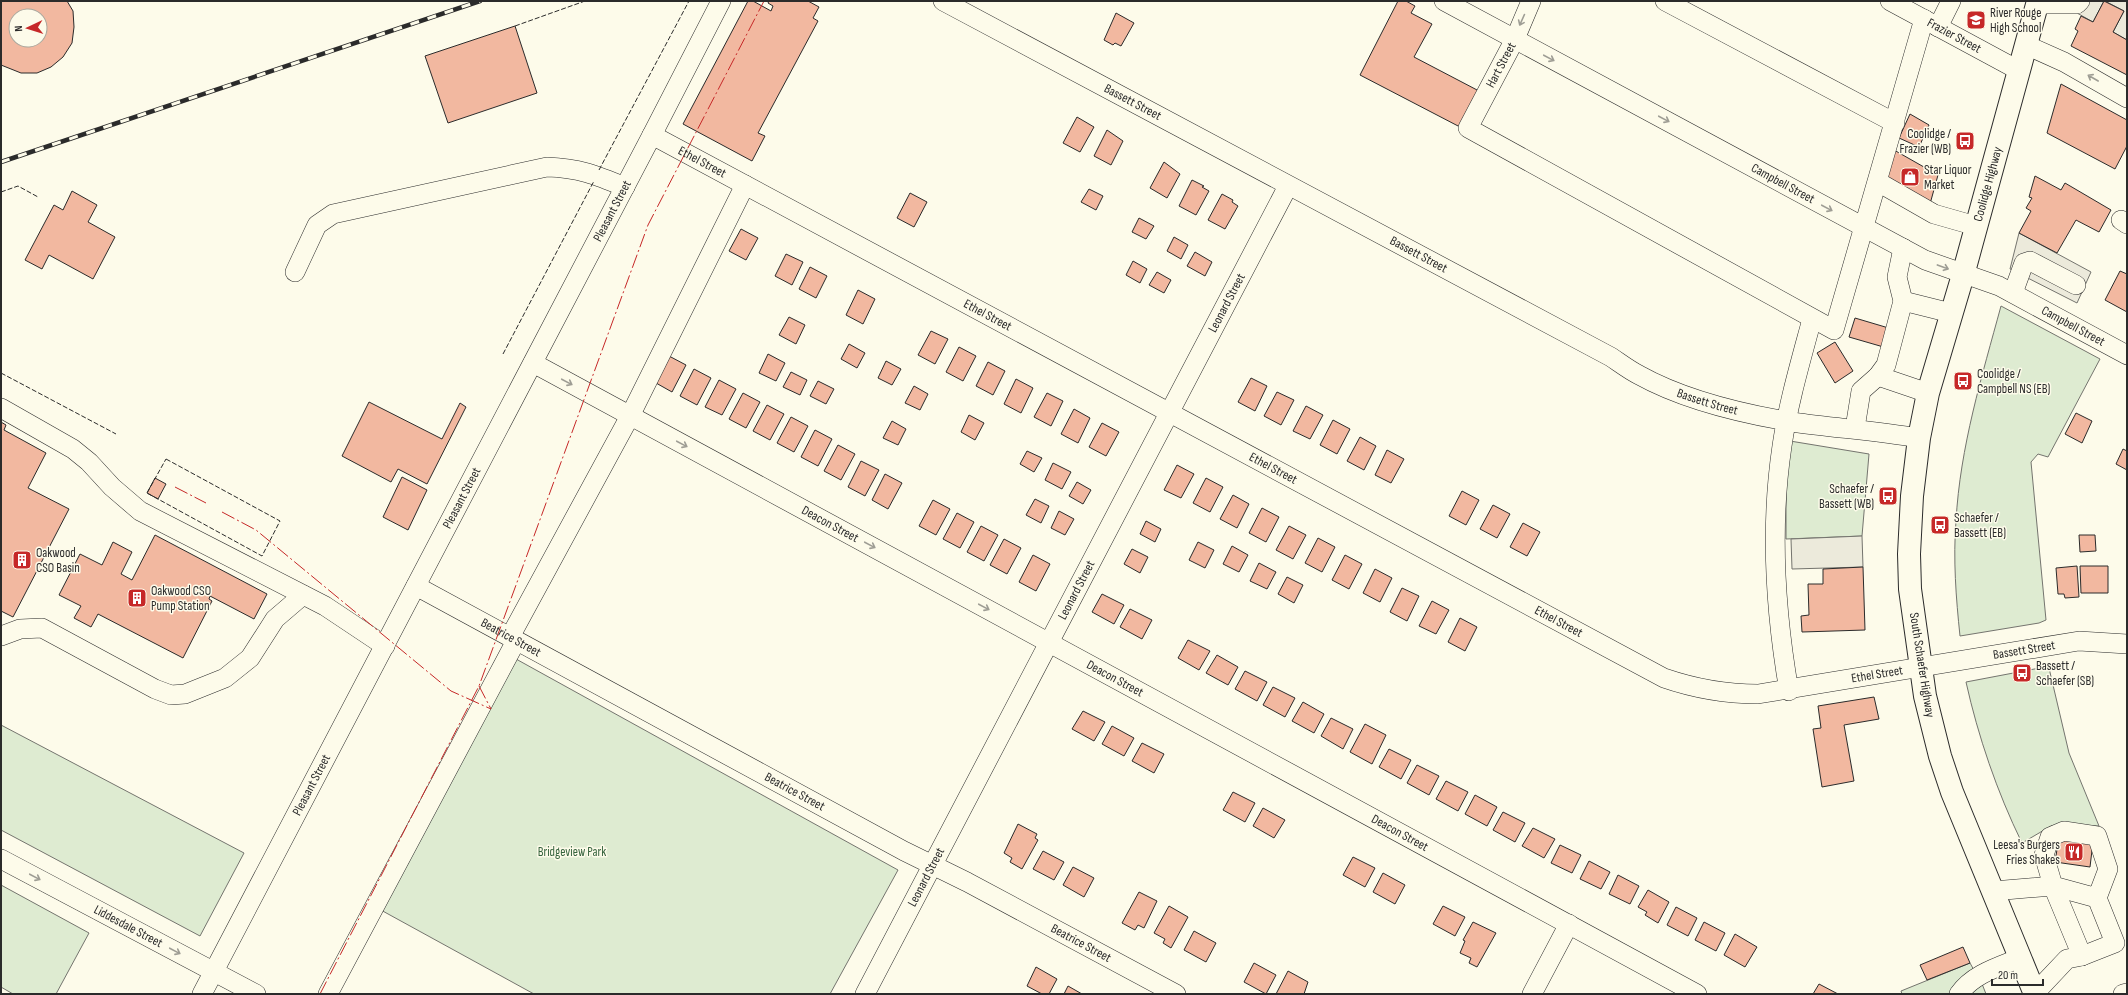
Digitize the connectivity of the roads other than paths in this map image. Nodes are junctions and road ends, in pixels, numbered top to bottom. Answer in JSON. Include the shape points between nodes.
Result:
{"nodes":[{"id":1,"x":721,"y":1,"type":"edge"},
{"id":2,"x":944,"y":1,"type":"edge"},
{"id":3,"x":1444,"y":1,"type":"edge"},
{"id":4,"x":1531,"y":1,"type":"edge"},
{"id":5,"x":1665,"y":1,"type":"edge"},
{"id":6,"x":1890,"y":1,"type":"edge"},
{"id":7,"x":1951,"y":1,"type":"edge"},
{"id":8,"x":2080,"y":1,"type":"edge"},
{"id":9,"x":2037,"y":2,"type":"edge"},
{"id":10,"x":1931,"y":23,"type":"junction"},
{"id":11,"x":1515,"y":39,"type":"junction"},
{"id":12,"x":2026,"y":45,"type":"junction"},
{"id":13,"x":2018,"y":70,"type":"junction"},
{"id":14,"x":2127,"y":98,"type":"edge"},
{"id":15,"x":1895,"y":123,"type":"junction"},
{"id":16,"x":652,"y":135,"type":"junction"},
{"id":17,"x":1878,"y":182,"type":"junction"},
{"id":18,"x":745,"y":185,"type":"junction"},
{"id":19,"x":1288,"y":186,"type":"junction"},
{"id":20,"x":624,"y":188,"type":"junction"},
{"id":21,"x":1976,"y":226,"type":"junction"},
{"id":22,"x":1864,"y":228,"type":"junction"},
{"id":23,"x":1903,"y":248,"type":"junction"},
{"id":24,"x":295,"y":272,"type":"dead end"},
{"id":25,"x":1963,"y":275,"type":"junction"},
{"id":26,"x":2076,"y":286,"type":"dead end"},
{"id":27,"x":2013,"y":293,"type":"junction"},
{"id":28,"x":1903,"y":301,"type":"junction"},
{"id":29,"x":1951,"y":313,"type":"junction"},
{"id":30,"x":1812,"y":319,"type":"junction"},
{"id":31,"x":2127,"y":355,"type":"edge"},
{"id":32,"x":533,"y":363,"type":"junction"},
{"id":33,"x":1935,"y":367,"type":"joint"},
{"id":34,"x":1878,"y":376,"type":"junction"},
{"id":35,"x":1928,"y":393,"type":"junction"},
{"id":36,"x":1,"y":408,"type":"edge"},
{"id":37,"x":1169,"y":413,"type":"junction"},
{"id":38,"x":630,"y":416,"type":"junction"},
{"id":39,"x":1788,"y":420,"type":"junction"},
{"id":40,"x":1855,"y":428,"type":"junction"},
{"id":41,"x":1919,"y":438,"type":"junction"},
{"id":42,"x":416,"y":586,"type":"junction"},
{"id":43,"x":303,"y":595,"type":"junction"},
{"id":44,"x":1,"y":636,"type":"edge"},
{"id":45,"x":513,"y":639,"type":"junction"},
{"id":46,"x":1049,"y":642,"type":"junction"},
{"id":47,"x":2127,"y":644,"type":"edge"},
{"id":48,"x":385,"y":646,"type":"junction"},
{"id":49,"x":1921,"y":668,"type":"junction"},
{"id":50,"x":1789,"y":691,"type":"junction"},
{"id":51,"x":1,"y":859,"type":"edge"},
{"id":52,"x":932,"y":865,"type":"junction"},
{"id":53,"x":2053,"y":886,"type":"junction"},
{"id":54,"x":1992,"y":891,"type":"junction"},
{"id":55,"x":2097,"y":898,"type":"junction"},
{"id":56,"x":1569,"y":924,"type":"junction"},
{"id":57,"x":2121,"y":942,"type":"edge"},
{"id":58,"x":2082,"y":956,"type":"junction"},
{"id":59,"x":2020,"y":958,"type":"junction"},
{"id":60,"x":214,"y":972,"type":"junction"},
{"id":61,"x":2127,"y":993,"type":"edge"},
{"id":62,"x":202,"y":994,"type":"edge"},
{"id":63,"x":256,"y":994,"type":"edge"},
{"id":64,"x":328,"y":994,"type":"edge"},
{"id":65,"x":865,"y":994,"type":"edge"},
{"id":66,"x":1176,"y":994,"type":"edge"},
{"id":67,"x":1532,"y":994,"type":"edge"},
{"id":68,"x":1697,"y":994,"type":"edge"},
{"id":69,"x":1959,"y":994,"type":"edge"},
{"id":70,"x":2034,"y":994,"type":"edge"},
{"id":71,"x":2123,"y":994,"type":"edge"}],
"edges":[{"from":1,"to":16,"type":"street","name":"Pleasant Street"},
{"from":2,"to":19,"type":"street","name":"Bassett Street"},
{"from":3,"to":11,"type":"street","name":"Campbell Street"},
{"from":4,"to":11,"type":"street","name":"Hart Street","one_way":true},
{"from":5,"to":15,"type":"street"},
{"from":6,"to":10,"type":"street","name":"Frazier Street"},
{"from":7,"to":10,"type":"street"},
{"from":8,"to":9,"type":"street","via":[[2077,4]]},
{"from":9,"to":12,"type":"main road","name":"Coolidge Highway"},
{"from":10,"to":13,"type":"street","name":"Frazier Street"},
{"from":10,"to":15,"type":"street"},
{"from":11,"to":22,"type":"street","name":"Campbell Street","one_way":true},
{"from":11,"to":30,"type":"street","name":"Hart Street","via":[[1468,128]]},
{"from":12,"to":13,"type":"main road","name":"Coolidge Highway"},
{"from":14,"to":12,"type":"street","one_way":true,"via":[[2064,62]]},
{"from":13,"to":21,"type":"main road","name":"Coolidge Highway"},
{"from":15,"to":17,"type":"street"},
{"from":16,"to":18,"type":"street","name":"Ethel Street"},
{"from":16,"to":20,"type":"street","name":"Pleasant Street"},
{"from":17,"to":21,"type":"street","via":[[1934,214]]},
{"from":17,"to":22,"type":"street"},
{"from":18,"to":37,"type":"street","name":"Ethel Street"},
{"from":18,"to":38,"type":"street"},
{"from":19,"to":37,"type":"street","name":"Leonard Street"},
{"from":19,"to":39,"type":"street","name":"Bassett Street","via":[[1611,357],[1640,375],[1682,393],[1729,408]]},
{"from":20,"to":24,"type":"street","via":[[594,174],[547,167],[333,214],[317,225]]},
{"from":20,"to":32,"type":"street","name":"Pleasant Street"},
{"from":21,"to":25,"type":"main road","name":"Coolidge Highway"},
{"from":22,"to":23,"type":"street","name":"Campbell Street"},
{"from":22,"to":30,"type":"street","via":[[1834,330]]},
{"from":23,"to":25,"type":"street","name":"Campbell Street","one_way":true},
{"from":23,"to":28,"type":"street","via":[[1897,277]]},
{"from":25,"to":27,"type":"street","name":"Campbell Street"},
{"from":25,"to":29,"type":"main road","name":"Coolidge Highway"},
{"from":26,"to":27,"type":"street","via":[[2030,261],[2024,263]]},
{"from":27,"to":31,"type":"street","name":"Campbell Street"},
{"from":28,"to":29,"type":"street"},
{"from":28,"to":34,"type":"street","via":[[1886,365]]},
{"from":29,"to":33,"type":"main road","name":"Coolidge Highway"},
{"from":30,"to":39,"type":"street"},
{"from":32,"to":38,"type":"street","name":"Deacon Street","one_way":true},
{"from":32,"to":42,"type":"street","name":"Pleasant Street"},
{"from":33,"to":35,"type":"main road","name":"South Schaefer Highway"},
{"from":34,"to":35,"type":"street"},
{"from":34,"to":40,"type":"street","via":[[1861,391]]},
{"from":35,"to":41,"type":"main road","name":"South Schaefer Highway"},
{"from":36,"to":43,"type":"street","via":[[73,449],[140,511]]},
{"from":37,"to":46,"type":"street","name":"Leonard Street"},
{"from":37,"to":50,"type":"street","name":"Ethel Street","via":[[1664,678],[1699,689],[1727,694]]},
{"from":38,"to":45,"type":"street"},
{"from":38,"to":46,"type":"street","name":"Deacon Street","one_way":true},
{"from":39,"to":40,"type":"street","name":"Bassett Street"},
{"from":39,"to":50,"type":"street","via":[[1782,444],[1776,540],[1782,651]]},
{"from":40,"to":41,"type":"street","name":"Bassett Street"},
{"from":41,"to":49,"type":"main road","name":"South Schaefer Highway","via":[[1909,554],[1910,589]]},
{"from":42,"to":45,"type":"street","name":"Beatrice Street"},
{"from":42,"to":48,"type":"street","name":"Pleasant Street"},
{"from":43,"to":44,"type":"street","via":[[275,619],[250,658],[226,678],[185,694],[171,695],[155,689],[42,628],[20,629]]},
{"from":43,"to":48,"type":"street","via":[[325,606]]},
{"from":45,"to":52,"type":"street","name":"Beatrice Street"},
{"from":45,"to":64,"type":"street"},
{"from":46,"to":52,"type":"street","name":"Leonard Street"},
{"from":46,"to":56,"type":"street","name":"Deacon Street"},
{"from":47,"to":49,"type":"street","name":"Bassett Street","via":[[2079,641]]},
{"from":48,"to":60,"type":"street","name":"Pleasant Street"},
{"from":49,"to":50,"type":"street","name":"Ethel Street"},
{"from":49,"to":54,"type":"main road","name":"South Schaefer Highway","via":[[1940,756]]},
{"from":51,"to":60,"type":"street","name":"Liddesdale Street","one_way":true},
{"from":52,"to":65,"type":"street","name":"Leonard Street"},
{"from":52,"to":66,"type":"street","name":"Beatrice Street"},
{"from":53,"to":54,"type":"street"},
{"from":53,"to":55,"type":"street"},
{"from":53,"to":55,"type":"street","via":[[2044,855],[2050,837],[2064,831],[2097,836],[2108,869]]},
{"from":53,"to":58,"type":"street"},
{"from":54,"to":59,"type":"main road","name":"South Schaefer Highway"},
{"from":55,"to":57,"type":"street"},
{"from":56,"to":67,"type":"street"},
{"from":56,"to":68,"type":"street","name":"Deacon Street"},
{"from":57,"to":58,"type":"street"},
{"from":58,"to":70,"type":"street","via":[[2067,959]]},
{"from":59,"to":69,"type":"street","via":[[1981,974],[1964,986]]},
{"from":59,"to":70,"type":"main road","name":"South Schaefer Highway"},
{"from":60,"to":62,"type":"street","name":"Pleasant Street"},
{"from":60,"to":63,"type":"street","name":"Liddesdale Street"},
{"from":61,"to":71,"type":"street"}]}
